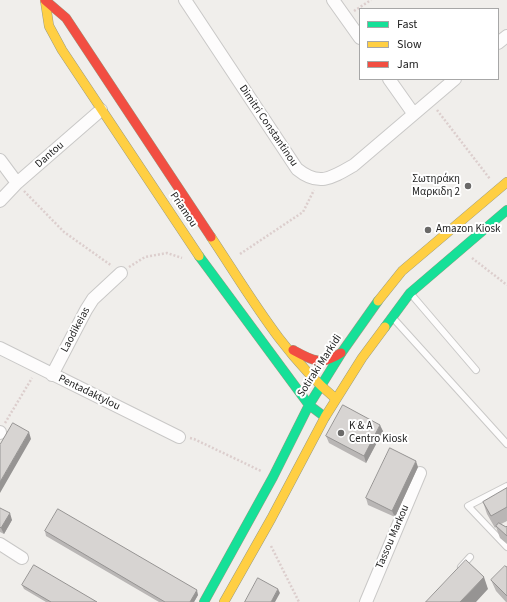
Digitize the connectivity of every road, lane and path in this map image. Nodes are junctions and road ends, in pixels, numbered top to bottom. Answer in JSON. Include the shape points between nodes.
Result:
{"nodes":[{"id":1,"x":45,"y":0,"type":"edge"},
{"id":2,"x":185,"y":0,"type":"edge"},
{"id":3,"x":334,"y":0,"type":"edge"},
{"id":4,"x":371,"y":0,"type":"edge"},
{"id":5,"x":345,"y":17,"type":"junction"},
{"id":6,"x":507,"y":36,"type":"edge"},
{"id":7,"x":359,"y":37,"type":"edge"},
{"id":8,"x":499,"y":42,"type":"edge"},
{"id":9,"x":390,"y":80,"type":"edge"},
{"id":10,"x":454,"y":80,"type":"edge"},
{"id":11,"x":430,"y":100,"type":"junction"},
{"id":12,"x":102,"y":110,"type":"junction"},
{"id":13,"x":413,"y":113,"type":"junction"},
{"id":14,"x":0,"y":160,"type":"edge"},
{"id":15,"x":318,"y":180,"type":"junction"},
{"id":16,"x":507,"y":182,"type":"edge"},
{"id":17,"x":17,"y":183,"type":"junction"},
{"id":18,"x":498,"y":189,"type":"junction"},
{"id":19,"x":0,"y":201,"type":"edge"},
{"id":20,"x":507,"y":210,"type":"edge"},
{"id":21,"x":461,"y":250,"type":"junction"},
{"id":22,"x":228,"y":262,"type":"junction"},
{"id":23,"x":205,"y":265,"type":"junction"},
{"id":24,"x":121,"y":273,"type":"junction"},
{"id":25,"x":507,"y":285,"type":"edge"},
{"id":26,"x":410,"y":293,"type":"junction"},
{"id":27,"x":392,"y":317,"type":"junction"},
{"id":28,"x":285,"y":347,"type":"junction"},
{"id":29,"x":0,"y":348,"type":"edge"},
{"id":30,"x":342,"y":352,"type":"junction"},
{"id":31,"x":38,"y":368,"type":"junction"},
{"id":32,"x":476,"y":370,"type":"dead end"},
{"id":33,"x":52,"y":375,"type":"junction"},
{"id":34,"x":320,"y":387,"type":"junction"},
{"id":35,"x":336,"y":400,"type":"junction"},
{"id":36,"x":308,"y":405,"type":"junction"},
{"id":37,"x":325,"y":417,"type":"junction"},
{"id":38,"x":0,"y":433,"type":"edge"},
{"id":39,"x":179,"y":437,"type":"joint"},
{"id":40,"x":507,"y":444,"type":"edge"},
{"id":41,"x":420,"y":473,"type":"dead end"},
{"id":42,"x":273,"y":476,"type":"junction"},
{"id":43,"x":507,"y":486,"type":"edge"},
{"id":44,"x":264,"y":531,"type":"junction"},
{"id":45,"x":0,"y":544,"type":"edge"},
{"id":46,"x":507,"y":547,"type":"edge"},
{"id":47,"x":22,"y":558,"type":"dead end"},
{"id":48,"x":470,"y":558,"type":"dead end"},
{"id":49,"x":454,"y":574,"type":"edge"},
{"id":50,"x":204,"y":602,"type":"edge"},
{"id":51,"x":224,"y":602,"type":"edge"},
{"id":52,"x":299,"y":602,"type":"edge"},
{"id":53,"x":366,"y":602,"type":"edge"}],
"edges":[{"from":1,"to":12,"type":"street","name":"Priamou","via":[[49,26]]},
{"from":1,"to":22,"type":"street","name":"Priamou","via":[[66,18]]},
{"from":2,"to":15,"type":"street","name":"Dimitri Constantinou","via":[[297,169],[306,177]]},
{"from":3,"to":5,"type":"street"},
{"from":4,"to":5,"type":"path"},
{"from":5,"to":7,"type":"street"},
{"from":6,"to":8,"type":"street"},
{"from":9,"to":13,"type":"street"},
{"from":10,"to":11,"type":"street"},
{"from":11,"to":13,"type":"street"},
{"from":11,"to":18,"type":"path"},
{"from":12,"to":17,"type":"street","name":"Dantou"},
{"from":12,"to":23,"type":"street","name":"Priamou"},
{"from":13,"to":15,"type":"street","via":[[354,165],[329,178]]},
{"from":14,"to":17,"type":"street"},
{"from":15,"to":22,"type":"path","via":[[303,212]]},
{"from":16,"to":18,"type":"street","name":"Sotiraki Markidi"},
{"from":17,"to":19,"type":"street","name":"Dantou"},
{"from":17,"to":24,"type":"path","via":[[64,232]]},
{"from":18,"to":30,"type":"street","name":"Sotiraki Markidi","via":[[402,272]]},
{"from":20,"to":21,"type":"street"},
{"from":21,"to":25,"type":"path"},
{"from":21,"to":26,"type":"street"},
{"from":22,"to":28,"type":"street","name":"Priamou"},
{"from":23,"to":24,"type":"path","via":[[167,253],[145,257]]},
{"from":23,"to":36,"type":"street","name":"Priamou"},
{"from":24,"to":33,"type":"street","name":"Laodikeias","via":[[93,299]]},
{"from":26,"to":27,"type":"street"},
{"from":26,"to":32,"type":"lane"},
{"from":27,"to":35,"type":"street"},
{"from":27,"to":40,"type":"lane"},
{"from":28,"to":30,"type":"street","via":[[320,362],[333,359]]},
{"from":28,"to":34,"type":"street","name":"Priamou"},
{"from":29,"to":31,"type":"street","name":"Pentadaktylou"},
{"from":30,"to":34,"type":"street","name":"Sotiraki Markidi"},
{"from":31,"to":33,"type":"street","name":"Pentadaktylou"},
{"from":31,"to":38,"type":"path"},
{"from":33,"to":39,"type":"street","name":"Pentadaktylou"},
{"from":34,"to":35,"type":"street","name":"Priamou"},
{"from":34,"to":36,"type":"street","name":"Sotiraki Markidi"},
{"from":35,"to":37,"type":"street"},
{"from":36,"to":37,"type":"street","name":"Priamou"},
{"from":36,"to":42,"type":"street","name":"Sotiraki Markidi"},
{"from":37,"to":44,"type":"street"},
{"from":39,"to":42,"type":"path","via":[[194,439]]},
{"from":41,"to":53,"type":"street","name":"Tassou Markou"},
{"from":42,"to":50,"type":"street","name":"Sotiraki Markidi"},
{"from":43,"to":46,"type":"lane","via":[[468,506]]},
{"from":44,"to":51,"type":"street"},
{"from":44,"to":52,"type":"path"},
{"from":45,"to":47,"type":"street"},
{"from":48,"to":49,"type":"lane"}]}
